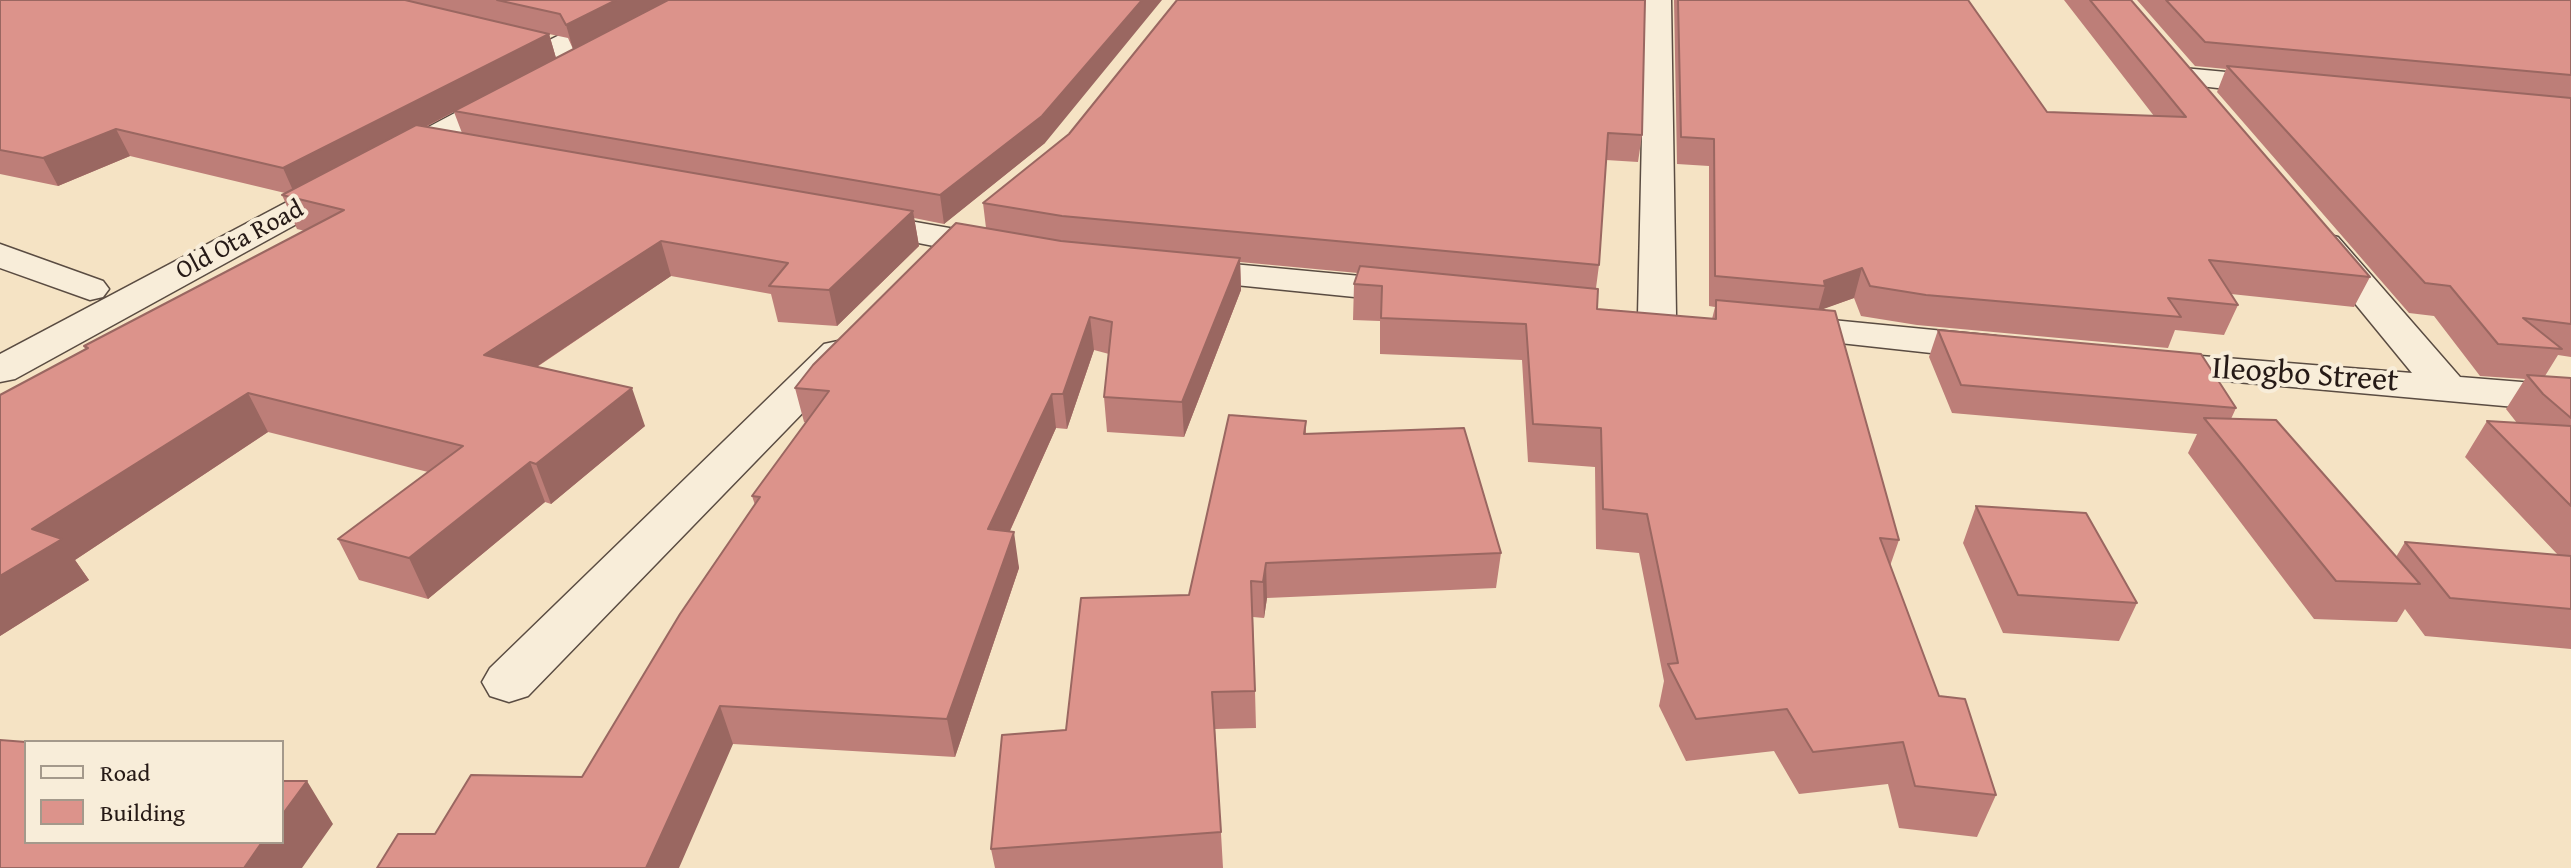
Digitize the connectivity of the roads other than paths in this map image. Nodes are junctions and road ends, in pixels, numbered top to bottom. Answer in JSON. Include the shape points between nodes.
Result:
{"nodes":[{"id":1,"x":1658,"y":0,"type":"edge"},
{"id":2,"x":664,"y":3,"type":"edge"},
{"id":3,"x":512,"y":36,"type":"edge"},
{"id":4,"x":557,"y":47,"type":"junction"},
{"id":5,"x":2307,"y":88,"type":"edge"},
{"id":6,"x":2213,"y":113,"type":"edge"},
{"id":7,"x":421,"y":143,"type":"junction"},
{"id":8,"x":482,"y":154,"type":"edge"},
{"id":9,"x":985,"y":212,"type":"edge"},
{"id":10,"x":817,"y":215,"type":"edge"},
{"id":11,"x":2304,"y":220,"type":"edge"},
{"id":12,"x":950,"y":240,"type":"junction"},
{"id":13,"x":0,"y":255,"type":"edge"},
{"id":14,"x":1036,"y":255,"type":"edge"},
{"id":15,"x":1143,"y":267,"type":"edge"},
{"id":16,"x":917,"y":273,"type":"edge"},
{"id":17,"x":90,"y":289,"type":"junction"},
{"id":18,"x":1455,"y":296,"type":"edge"},
{"id":19,"x":1657,"y":315,"type":"edge"},
{"id":20,"x":1751,"y":324,"type":"edge"},
{"id":21,"x":862,"y":329,"type":"edge"},
{"id":22,"x":0,"y":337,"type":"edge"},
{"id":23,"x":2032,"y":352,"type":"edge"},
{"id":24,"x":2110,"y":360,"type":"edge"},
{"id":25,"x":0,"y":370,"type":"edge"},
{"id":26,"x":2445,"y":386,"type":"junction"},
{"id":27,"x":2571,"y":399,"type":"edge"},
{"id":28,"x":509,"y":682,"type":"dead end"}],
"edges":[{"from":1,"to":19,"type":"street"},
{"from":2,"to":4,"type":"street","name":"Old Ota Road"},
{"from":2,"to":7,"type":"street","name":"Old Ota Road"},
{"from":3,"to":4,"type":"street"},
{"from":4,"to":17,"type":"street","name":"Old Ota Road"},
{"from":5,"to":6,"type":"street","via":[[2174,66]]},
{"from":7,"to":8,"type":"street"},
{"from":7,"to":25,"type":"street","name":"Old Ota Road"},
{"from":9,"to":12,"type":"street"},
{"from":10,"to":12,"type":"street"},
{"from":11,"to":26,"type":"street"},
{"from":12,"to":14,"type":"street"},
{"from":12,"to":16,"type":"street"},
{"from":13,"to":17,"type":"street"},
{"from":15,"to":18,"type":"street"},
{"from":17,"to":22,"type":"street","name":"Old Ota Road"},
{"from":20,"to":23,"type":"street"},
{"from":21,"to":28,"type":"street"},
{"from":24,"to":26,"type":"street","name":"Ileogbo Street"},
{"from":26,"to":27,"type":"street","name":"Ileogbo Street"}]}
